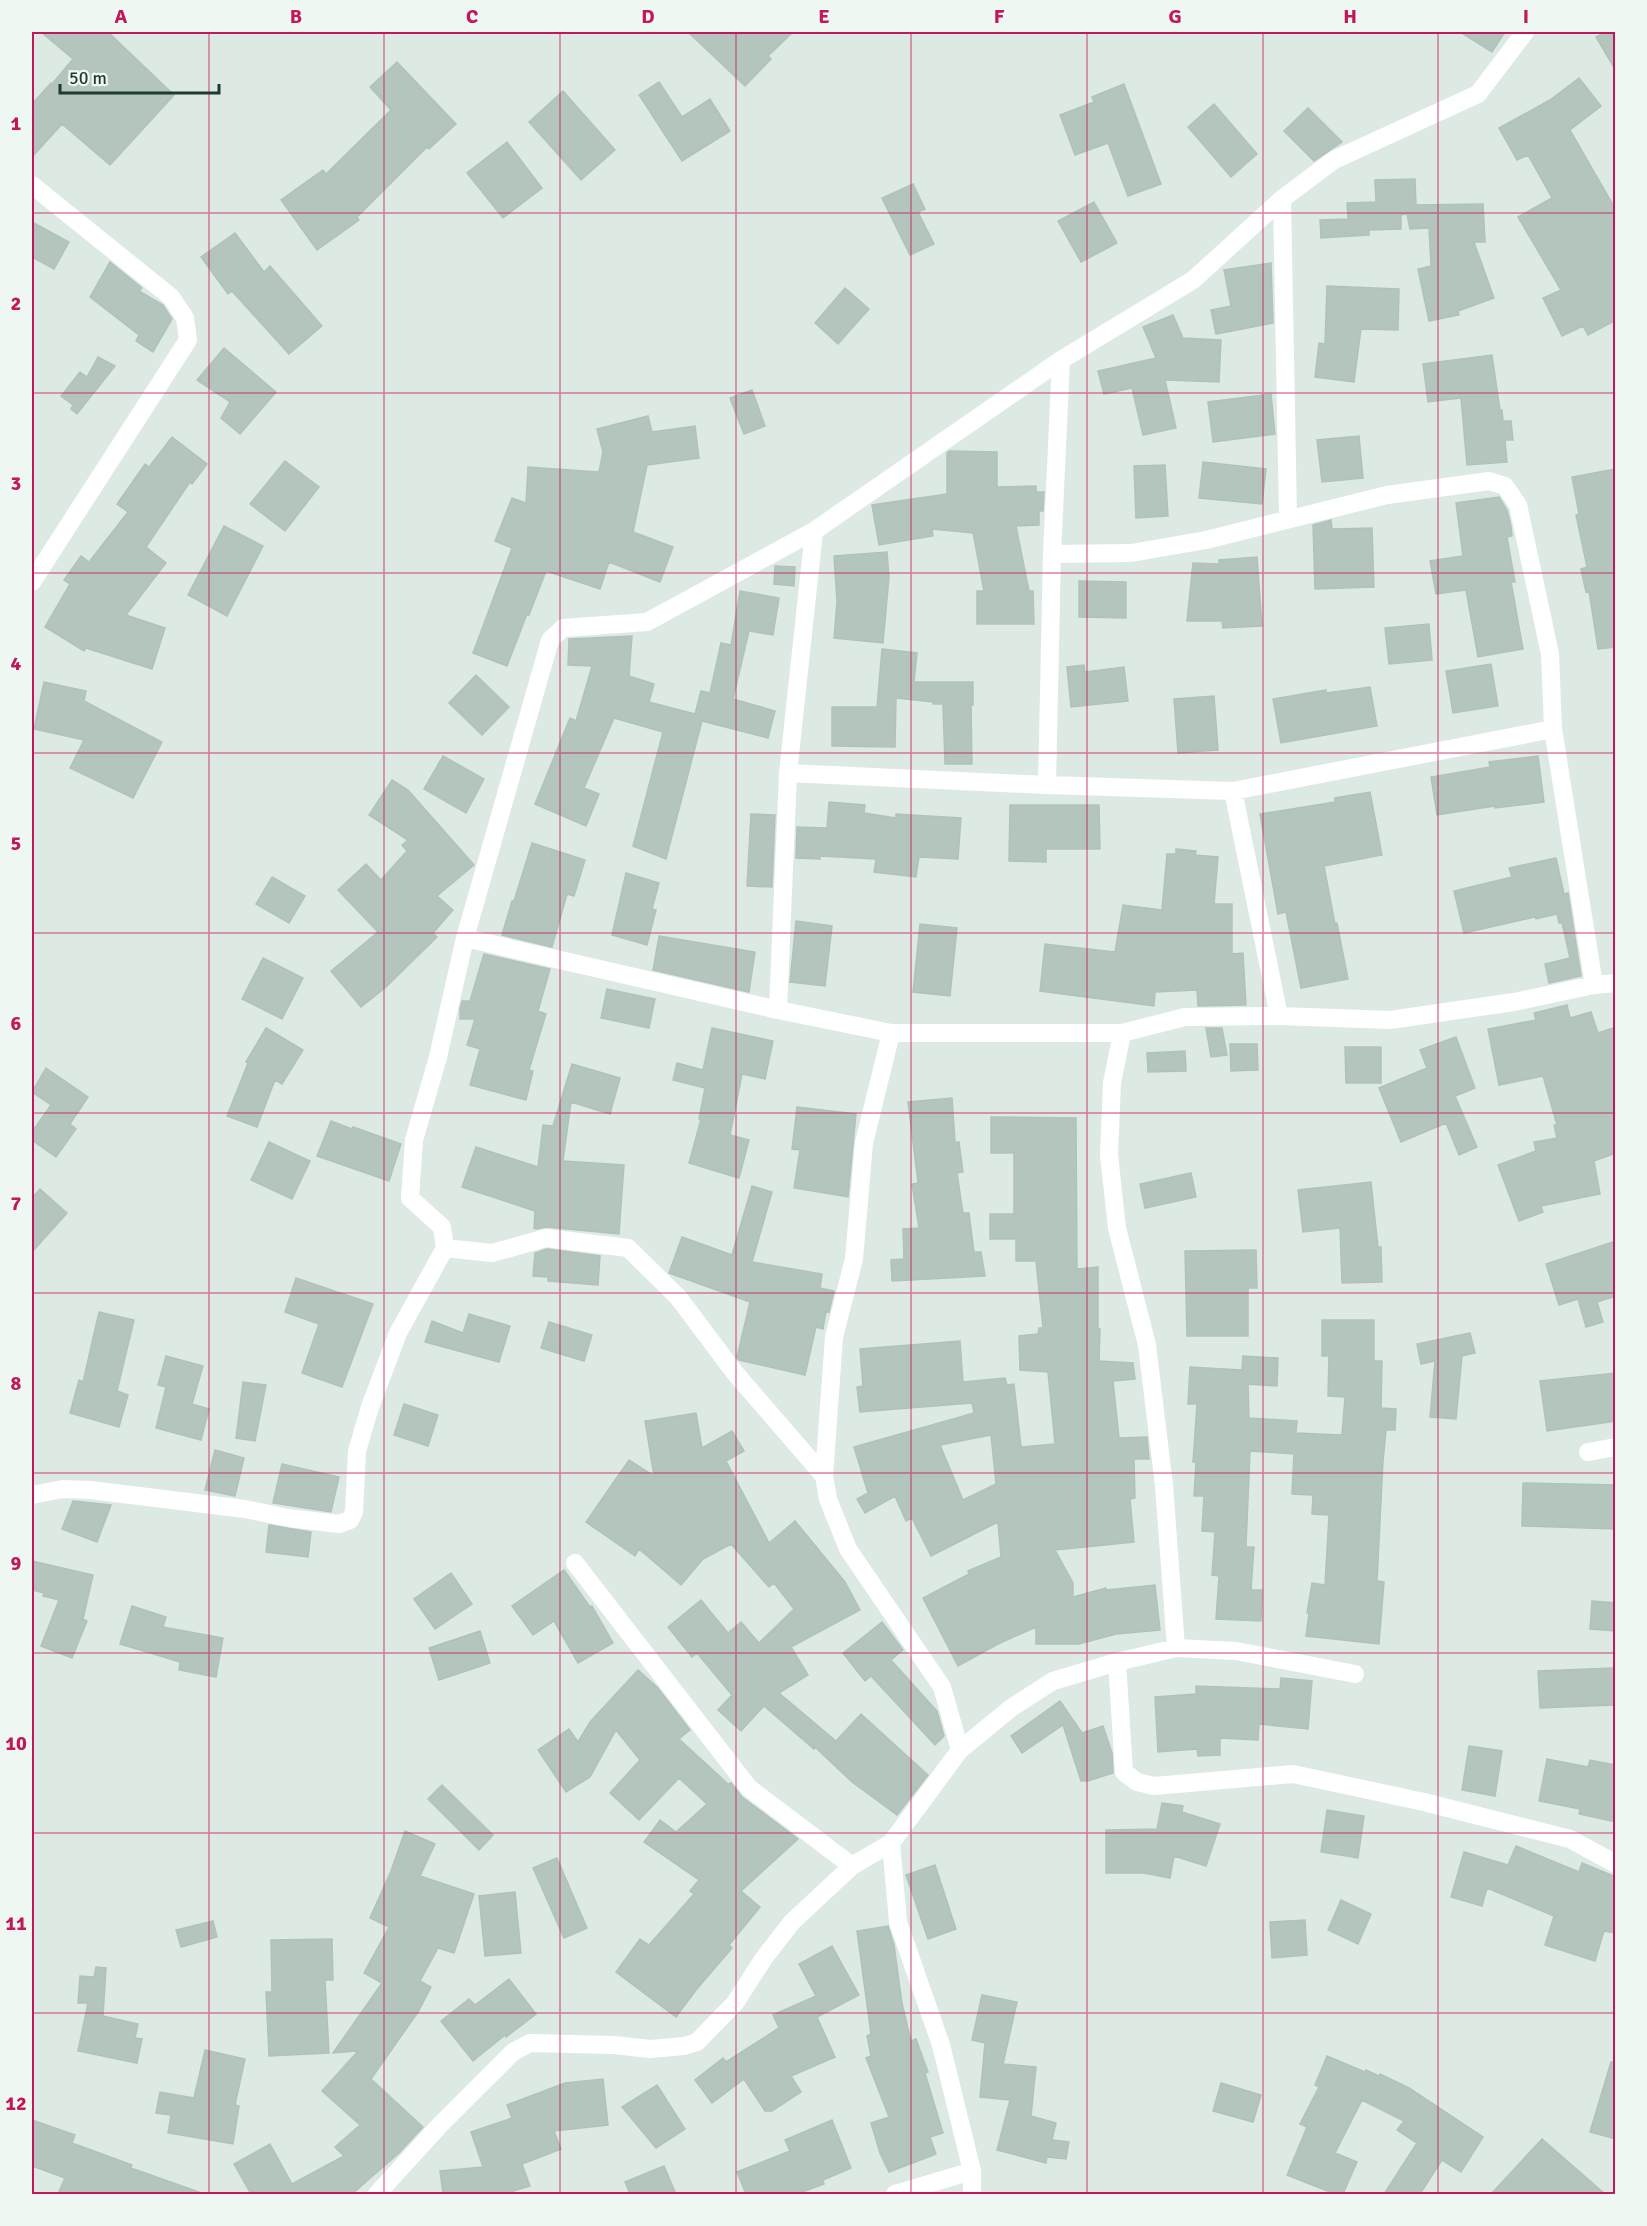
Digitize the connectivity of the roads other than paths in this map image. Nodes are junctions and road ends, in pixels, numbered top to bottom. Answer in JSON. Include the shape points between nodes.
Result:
{"nodes":[{"id":1,"x":1525,"y":32,"type":"edge"},
{"id":2,"x":32,"y":185,"type":"edge"},
{"id":3,"x":1282,"y":199,"type":"junction"},
{"id":4,"x":1061,"y":360,"type":"junction"},
{"id":5,"x":1288,"y":518,"type":"junction"},
{"id":6,"x":814,"y":531,"type":"junction"},
{"id":7,"x":1052,"y":554,"type":"junction"},
{"id":8,"x":32,"y":582,"type":"edge"},
{"id":9,"x":1553,"y":729,"type":"junction"},
{"id":10,"x":788,"y":773,"type":"junction"},
{"id":11,"x":1047,"y":785,"type":"junction"},
{"id":12,"x":1233,"y":791,"type":"junction"},
{"id":13,"x":465,"y":939,"type":"junction"},
{"id":14,"x":1616,"y":983,"type":"edge"},
{"id":15,"x":1594,"y":985,"type":"junction"},
{"id":16,"x":777,"y":1010,"type":"junction"},
{"id":17,"x":1279,"y":1016,"type":"junction"},
{"id":18,"x":891,"y":1033,"type":"junction"},
{"id":19,"x":1122,"y":1033,"type":"junction"},
{"id":20,"x":445,"y":1248,"type":"junction"},
{"id":21,"x":1616,"y":1447,"type":"edge"},
{"id":22,"x":1588,"y":1452,"type":"dead end"},
{"id":23,"x":824,"y":1476,"type":"junction"},
{"id":24,"x":32,"y":1495,"type":"edge"},
{"id":25,"x":575,"y":1563,"type":"dead end"},
{"id":26,"x":1176,"y":1648,"type":"junction"},
{"id":27,"x":1117,"y":1662,"type":"junction"},
{"id":28,"x":1355,"y":1674,"type":"dead end"},
{"id":29,"x":960,"y":1750,"type":"junction"},
{"id":30,"x":891,"y":1843,"type":"junction"},
{"id":31,"x":1616,"y":1864,"type":"edge"},
{"id":32,"x":852,"y":1866,"type":"junction"},
{"id":33,"x":972,"y":2171,"type":"junction"},
{"id":34,"x":376,"y":2194,"type":"edge"},
{"id":35,"x":895,"y":2194,"type":"edge"},
{"id":36,"x":972,"y":2194,"type":"edge"}],
"edges":[{"from":1,"to":3,"type":"street","via":[[1478,94],[1334,160]]},
{"from":2,"to":8,"type":"street","via":[[171,297],[185,318],[188,340]]},
{"from":3,"to":4,"type":"street","via":[[1193,280]]},
{"from":3,"to":5,"type":"street"},
{"from":4,"to":6,"type":"street"},
{"from":4,"to":7,"type":"street"},
{"from":5,"to":7,"type":"street","via":[[1206,540],[1131,553]]},
{"from":5,"to":9,"type":"street","via":[[1387,495],[1489,481],[1505,486],[1518,505],[1550,654]]},
{"from":6,"to":10,"type":"street"},
{"from":6,"to":13,"type":"street","via":[[647,622],[563,628],[550,640]]},
{"from":7,"to":11,"type":"street"},
{"from":9,"to":12,"type":"street"},
{"from":9,"to":15,"type":"street"},
{"from":10,"to":11,"type":"street"},
{"from":10,"to":16,"type":"street"},
{"from":11,"to":12,"type":"street"},
{"from":12,"to":17,"type":"street"},
{"from":13,"to":16,"type":"street"},
{"from":13,"to":20,"type":"street","via":[[414,1140],[410,1198],[442,1227]]},
{"from":14,"to":15,"type":"street"},
{"from":15,"to":17,"type":"street","via":[[1514,1002],[1390,1020]]},
{"from":16,"to":18,"type":"street"},
{"from":17,"to":19,"type":"street","via":[[1185,1017]]},
{"from":18,"to":19,"type":"street"},
{"from":18,"to":23,"type":"street","via":[[864,1143],[854,1259],[834,1337]]},
{"from":19,"to":26,"type":"street","via":[[1112,1083],[1109,1155],[1117,1228],[1147,1345],[1164,1485]]},
{"from":20,"to":23,"type":"street","via":[[492,1253],[546,1238],[628,1248],[678,1297],[735,1373]]},
{"from":20,"to":24,"type":"street","via":[[399,1333],[370,1407],[357,1451],[354,1512],[350,1520],[339,1524],[90,1490],[63,1489]]},
{"from":21,"to":22,"type":"street"},
{"from":23,"to":29,"type":"street","via":[[828,1499],[849,1549],[942,1687]]},
{"from":25,"to":32,"type":"street","via":[[748,1788]]},
{"from":26,"to":27,"type":"street"},
{"from":26,"to":28,"type":"street","via":[[1236,1651]]},
{"from":27,"to":29,"type":"street","via":[[1053,1681],[1011,1708]]},
{"from":27,"to":31,"type":"street","via":[[1124,1772],[1137,1782],[1154,1786],[1293,1774],[1570,1839]]},
{"from":29,"to":30,"type":"street"},
{"from":30,"to":32,"type":"street"},
{"from":30,"to":33,"type":"street","via":[[898,1922],[940,2045]]},
{"from":32,"to":34,"type":"street","via":[[792,1922],[735,2003],[697,2042],[650,2049],[530,2043],[513,2052]]},
{"from":33,"to":35,"type":"street"},
{"from":33,"to":36,"type":"street"}]}
